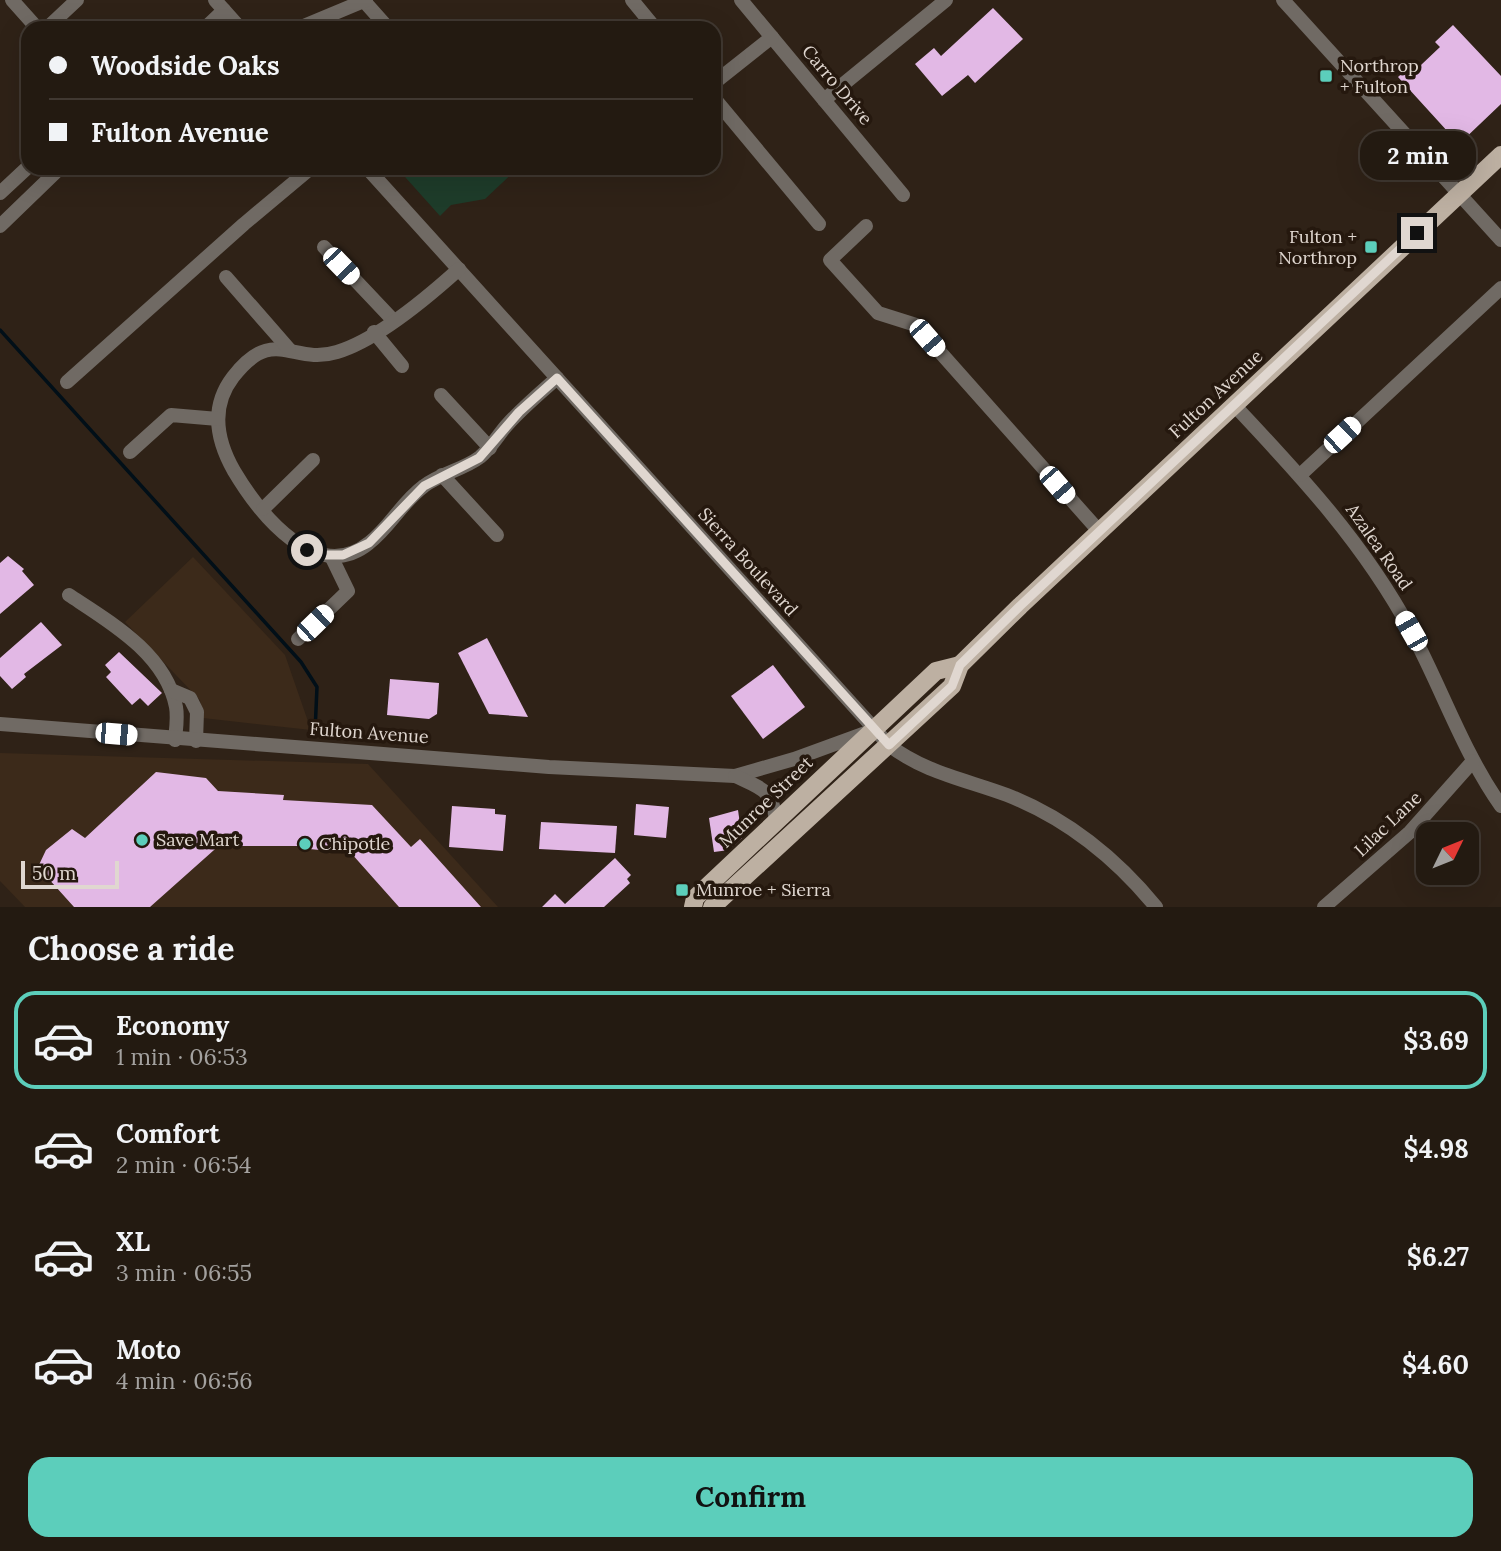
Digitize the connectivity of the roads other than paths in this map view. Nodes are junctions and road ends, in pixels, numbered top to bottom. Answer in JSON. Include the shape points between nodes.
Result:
{"nodes":[{"id":1,"x":12,"y":0,"type":"edge"},
{"id":2,"x":77,"y":0,"type":"edge"},
{"id":3,"x":632,"y":0,"type":"edge"},
{"id":4,"x":741,"y":0,"type":"edge"},
{"id":5,"x":946,"y":0,"type":"edge"},
{"id":6,"x":1283,"y":0,"type":"edge"},
{"id":7,"x":365,"y":1,"type":"edge"},
{"id":8,"x":219,"y":5,"type":"edge"},
{"id":9,"x":31,"y":21,"type":"edge"},
{"id":10,"x":54,"y":21,"type":"edge"},
{"id":11,"x":209,"y":21,"type":"edge"},
{"id":12,"x":234,"y":21,"type":"edge"},
{"id":13,"x":310,"y":21,"type":"edge"},
{"id":14,"x":382,"y":21,"type":"edge"},
{"id":15,"x":649,"y":21,"type":"edge"},
{"id":16,"x":772,"y":37,"type":"junction"},
{"id":17,"x":721,"y":77,"type":"edge"},
{"id":18,"x":824,"y":100,"type":"junction"},
{"id":19,"x":721,"y":106,"type":"edge"},
{"id":20,"x":1501,"y":155,"type":"edge"},
{"id":21,"x":21,"y":174,"type":"edge"},
{"id":22,"x":53,"y":175,"type":"edge"},
{"id":23,"x":304,"y":175,"type":"edge"},
{"id":24,"x":373,"y":175,"type":"edge"},
{"id":25,"x":0,"y":193,"type":"edge"},
{"id":26,"x":1459,"y":193,"type":"junction"},
{"id":27,"x":903,"y":195,"type":"dead end"},
{"id":28,"x":820,"y":224,"type":"dead end"},
{"id":29,"x":0,"y":226,"type":"edge"},
{"id":30,"x":866,"y":226,"type":"dead end"},
{"id":31,"x":1501,"y":240,"type":"edge"},
{"id":32,"x":324,"y":247,"type":"dead end"},
{"id":33,"x":459,"y":269,"type":"junction"},
{"id":34,"x":226,"y":277,"type":"dead end"},
{"id":35,"x":1501,"y":288,"type":"edge"},
{"id":36,"x":393,"y":320,"type":"junction"},
{"id":37,"x":373,"y":332,"type":"junction"},
{"id":38,"x":289,"y":349,"type":"junction"},
{"id":39,"x":402,"y":366,"type":"dead end"},
{"id":40,"x":557,"y":378,"type":"junction"},
{"id":41,"x":67,"y":382,"type":"dead end"},
{"id":42,"x":441,"y":395,"type":"dead end"},
{"id":43,"x":1235,"y":406,"type":"junction"},
{"id":44,"x":218,"y":419,"type":"junction"},
{"id":45,"x":490,"y":448,"type":"junction"},
{"id":46,"x":130,"y":452,"type":"dead end"},
{"id":47,"x":313,"y":460,"type":"dead end"},
{"id":48,"x":442,"y":475,"type":"junction"},
{"id":49,"x":1300,"y":475,"type":"junction"},
{"id":50,"x":263,"y":509,"type":"junction"},
{"id":51,"x":1099,"y":531,"type":"junction"},
{"id":52,"x":497,"y":536,"type":"dead end"},
{"id":53,"x":331,"y":556,"type":"junction"},
{"id":54,"x":69,"y":595,"type":"dead end"},
{"id":55,"x":298,"y":639,"type":"dead end"},
{"id":56,"x":960,"y":665,"type":"junction"},
{"id":57,"x":172,"y":690,"type":"junction"},
{"id":58,"x":0,"y":724,"type":"edge"},
{"id":59,"x":874,"y":729,"type":"junction"},
{"id":60,"x":176,"y":740,"type":"junction"},
{"id":61,"x":196,"y":741,"type":"junction"},
{"id":62,"x":889,"y":745,"type":"junction"},
{"id":63,"x":1473,"y":761,"type":"junction"},
{"id":64,"x":735,"y":776,"type":"junction"},
{"id":65,"x":1501,"y":806,"type":"edge"},
{"id":66,"x":776,"y":822,"type":"junction"},
{"id":67,"x":692,"y":907,"type":"edge"},
{"id":68,"x":712,"y":907,"type":"edge"},
{"id":69,"x":1156,"y":907,"type":"edge"},
{"id":70,"x":1324,"y":907,"type":"edge"}],
"edges":[{"from":1,"to":9,"type":"street"},
{"from":2,"to":10,"type":"street"},
{"from":3,"to":15,"type":"street"},
{"from":4,"to":16,"type":"street","name":"Carro Drive"},
{"from":5,"to":18,"type":"street"},
{"from":6,"to":26,"type":"street"},
{"from":7,"to":13,"type":"street"},
{"from":7,"to":14,"type":"street"},
{"from":8,"to":11,"type":"street"},
{"from":8,"to":12,"type":"street"},
{"from":16,"to":17,"type":"street"},
{"from":16,"to":18,"type":"street","name":"Carro Drive"},
{"from":18,"to":27,"type":"street","name":"Carro Drive"},
{"from":19,"to":28,"type":"street"},
{"from":20,"to":26,"type":"main road","name":"Fulton Avenue"},
{"from":21,"to":25,"type":"street"},
{"from":22,"to":29,"type":"street"},
{"from":23,"to":41,"type":"street"},
{"from":24,"to":33,"type":"street","name":"Sierra Boulevard"},
{"from":26,"to":31,"type":"street"},
{"from":26,"to":43,"type":"main road","name":"Fulton Avenue"},
{"from":30,"to":51,"type":"street","via":[[830,260],[878,313],[916,325]]},
{"from":32,"to":36,"type":"street"},
{"from":33,"to":36,"type":"street"},
{"from":33,"to":40,"type":"street","name":"Sierra Boulevard"},
{"from":34,"to":38,"type":"street"},
{"from":35,"to":49,"type":"street"},
{"from":36,"to":37,"type":"street"},
{"from":37,"to":38,"type":"street","via":[[324,355]]},
{"from":37,"to":39,"type":"street"},
{"from":38,"to":44,"type":"street","via":[[266,350],[245,364],[226,388]]},
{"from":40,"to":45,"type":"street"},
{"from":40,"to":59,"type":"street","name":"Sierra Boulevard"},
{"from":42,"to":45,"type":"street"},
{"from":43,"to":49,"type":"street","name":"Azalea Road"},
{"from":43,"to":51,"type":"main road","name":"Fulton Avenue"},
{"from":44,"to":46,"type":"street","via":[[171,415]]},
{"from":44,"to":50,"type":"street","via":[[224,453]]},
{"from":45,"to":48,"type":"street","via":[[471,463]]},
{"from":47,"to":50,"type":"street"},
{"from":48,"to":52,"type":"street"},
{"from":48,"to":53,"type":"street","via":[[410,499],[369,543]]},
{"from":49,"to":63,"type":"street","name":"Azalea Road","via":[[1362,551],[1391,596]]},
{"from":50,"to":53,"type":"street","via":[[295,542]]},
{"from":51,"to":56,"type":"main road","name":"Fulton Avenue"},
{"from":53,"to":55,"type":"street","via":[[348,591]]},
{"from":54,"to":57,"type":"street","via":[[134,642]]},
{"from":56,"to":59,"type":"main road","name":"Fulton Avenue","via":[[936,671]]},
{"from":56,"to":62,"type":"main road","name":"Fulton Avenue","via":[[952,686]]},
{"from":57,"to":60,"type":"street"},
{"from":57,"to":61,"type":"street","via":[[190,698],[197,712]]},
{"from":58,"to":60,"type":"street","name":"Fulton Avenue"},
{"from":59,"to":62,"type":"street","name":"Sierra Boulevard"},
{"from":59,"to":64,"type":"street","name":"Fulton Avenue"},
{"from":59,"to":66,"type":"main road","name":"Munroe Street"},
{"from":60,"to":61,"type":"street","name":"Fulton Avenue"},
{"from":61,"to":64,"type":"street","name":"Fulton Avenue"},
{"from":62,"to":68,"type":"main road"},
{"from":62,"to":69,"type":"street","name":"Sierra Boulevard","via":[[929,769],[1008,796],[1067,824],[1121,868]]},
{"from":63,"to":65,"type":"street","name":"Azalea Road"},
{"from":63,"to":70,"type":"street","name":"Lilac Lane","via":[[1410,832]]},
{"from":64,"to":66,"type":"street","name":"Fulton Avenue","via":[[768,793]]},
{"from":66,"to":67,"type":"main road","name":"Munroe Street","via":[[695,898]]}]}
